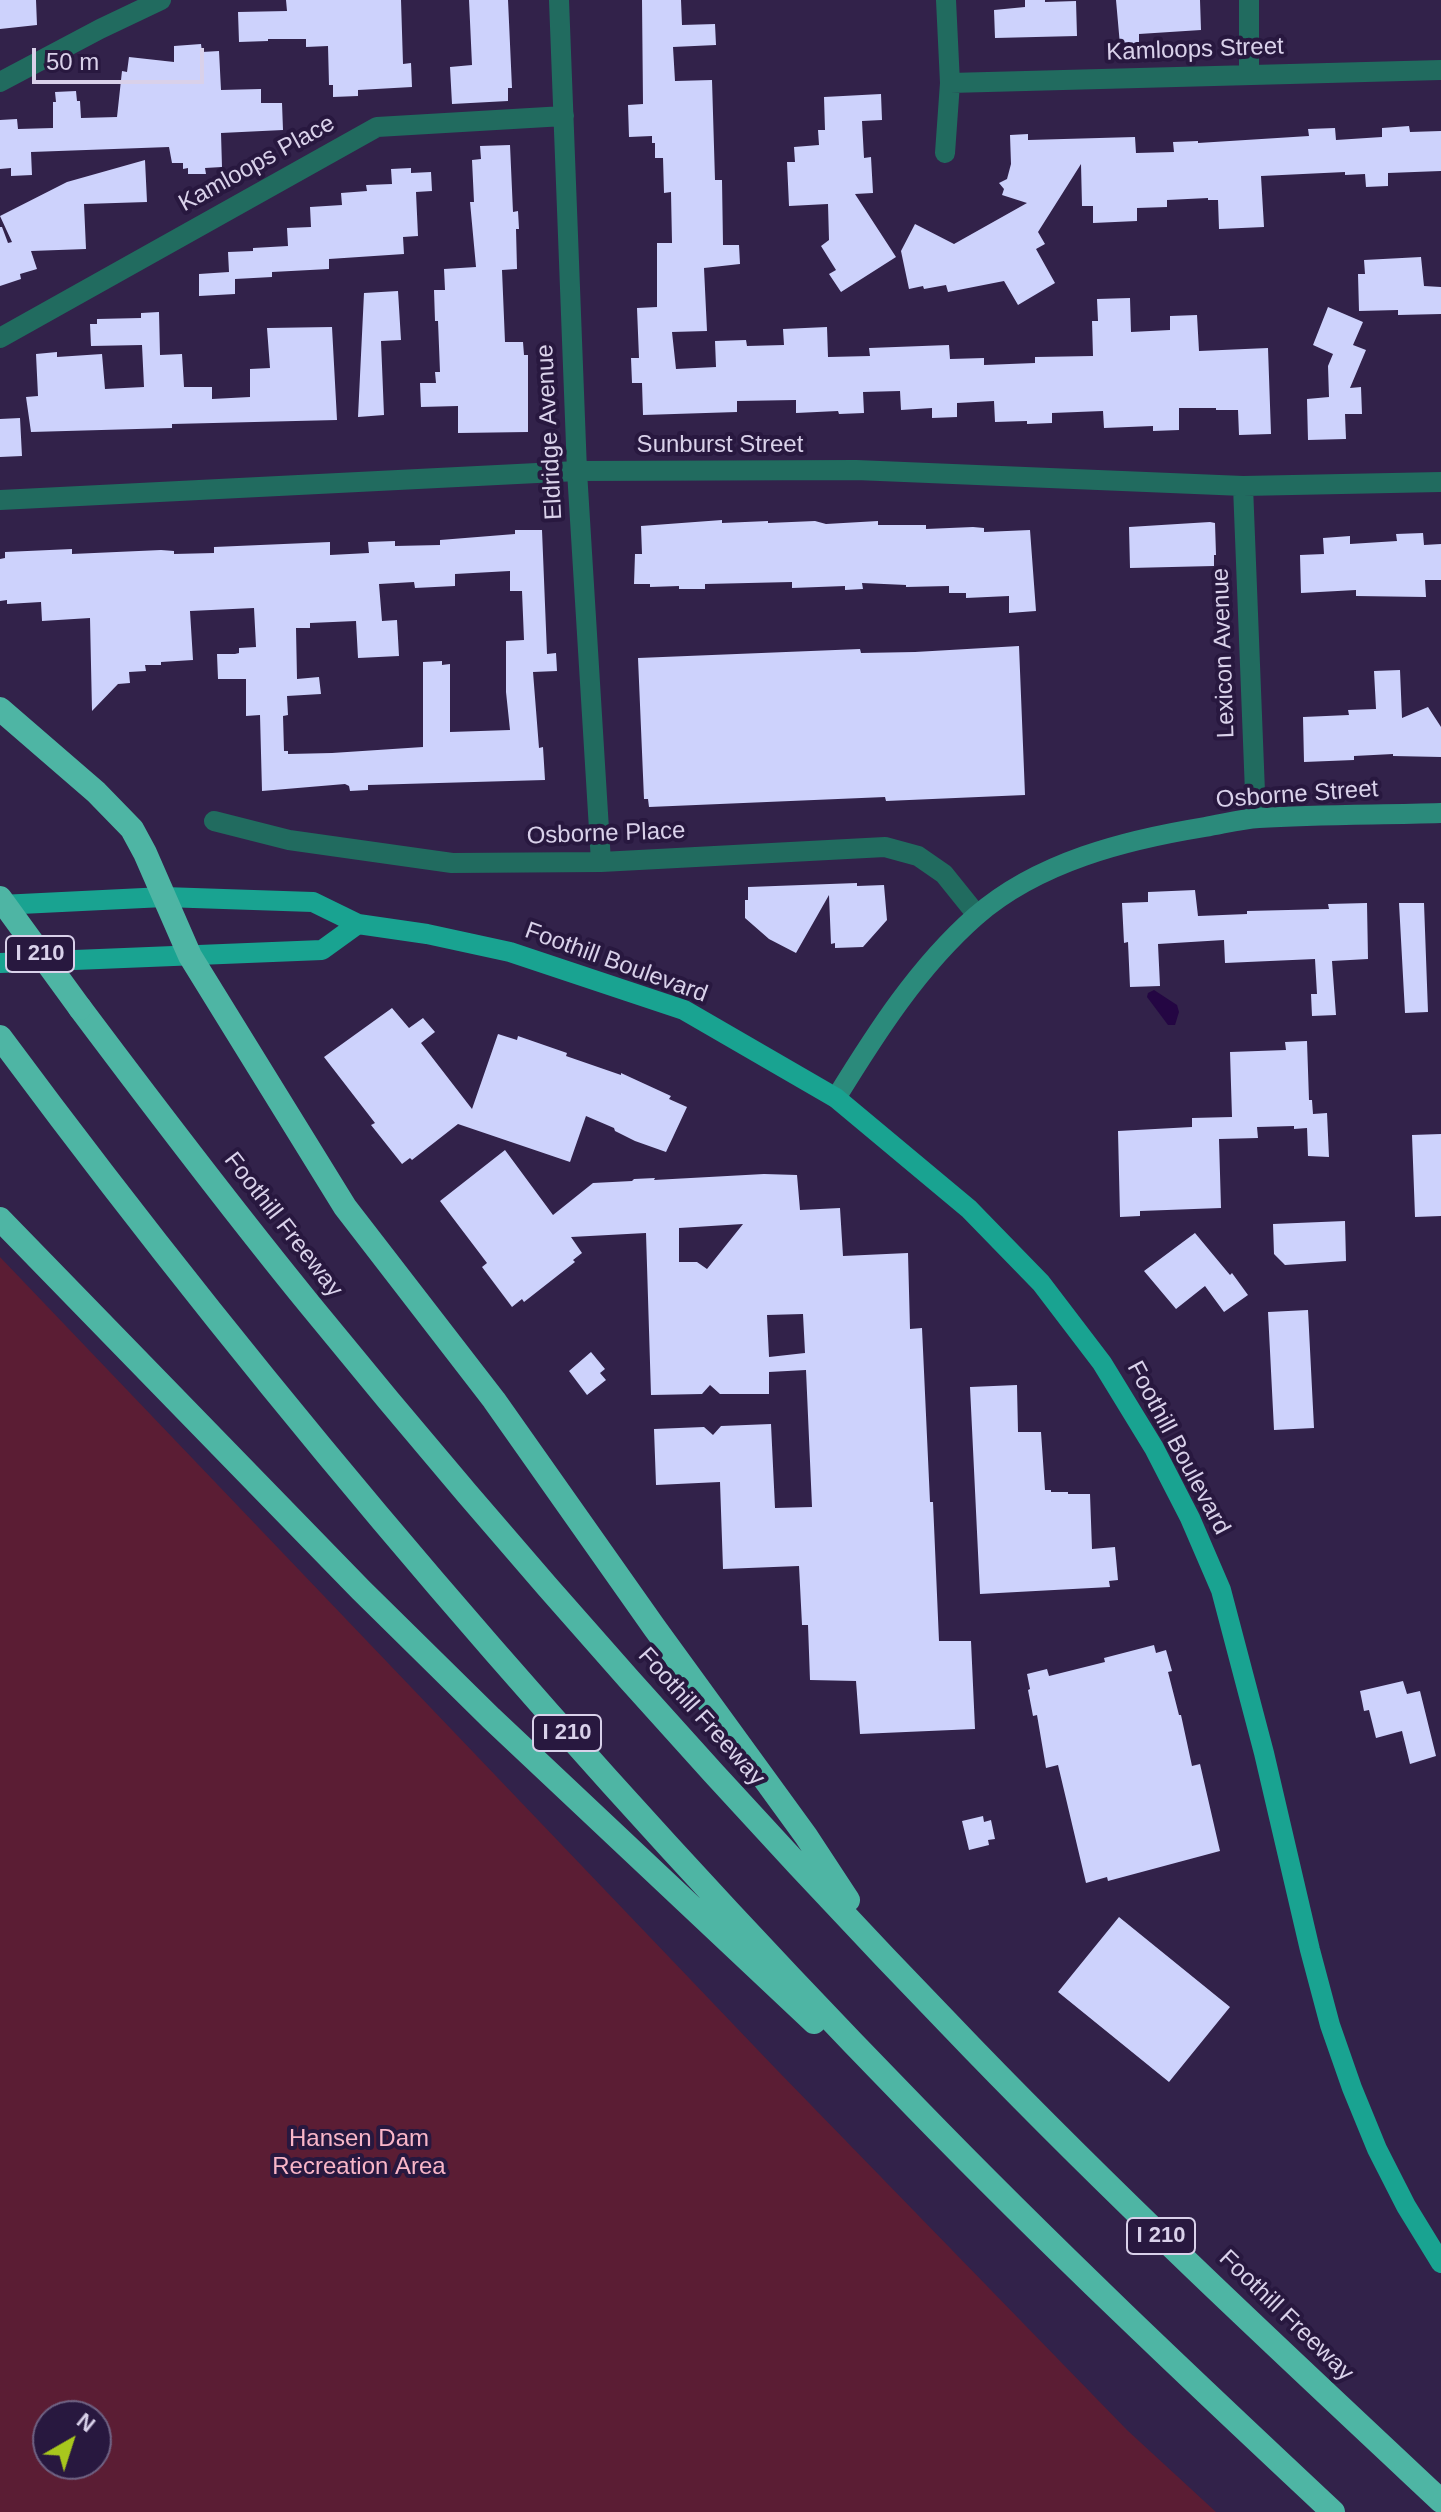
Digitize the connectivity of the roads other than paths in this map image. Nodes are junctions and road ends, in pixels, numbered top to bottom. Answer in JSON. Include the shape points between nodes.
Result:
{"nodes":[{"id":1,"x":161,"y":0,"type":"edge"},
{"id":2,"x":559,"y":0,"type":"edge"},
{"id":3,"x":946,"y":0,"type":"edge"},
{"id":4,"x":1249,"y":0,"type":"edge"},
{"id":5,"x":1441,"y":70,"type":"edge"},
{"id":6,"x":1249,"y":74,"type":"junction"},
{"id":7,"x":0,"y":82,"type":"edge"},
{"id":8,"x":950,"y":83,"type":"junction"},
{"id":9,"x":564,"y":116,"type":"junction"},
{"id":10,"x":945,"y":153,"type":"dead end"},
{"id":11,"x":0,"y":338,"type":"edge"},
{"id":12,"x":577,"y":471,"type":"junction"},
{"id":13,"x":1441,"y":482,"type":"edge"},
{"id":14,"x":1243,"y":486,"type":"junction"},
{"id":15,"x":0,"y":500,"type":"edge"},
{"id":16,"x":0,"y":709,"type":"edge"},
{"id":17,"x":1441,"y":813,"type":"edge"},
{"id":18,"x":1256,"y":818,"type":"junction"},
{"id":19,"x":214,"y":821,"type":"dead end"},
{"id":20,"x":601,"y":862,"type":"junction"},
{"id":21,"x":164,"y":897,"type":"junction"},
{"id":22,"x":0,"y":898,"type":"edge"},
{"id":23,"x":0,"y":905,"type":"edge"},
{"id":24,"x":977,"y":915,"type":"junction"},
{"id":25,"x":358,"y":924,"type":"junction"},
{"id":26,"x":190,"y":956,"type":"junction"},
{"id":27,"x":0,"y":963,"type":"edge"},
{"id":28,"x":0,"y":1037,"type":"edge"},
{"id":29,"x":836,"y":1098,"type":"junction"},
{"id":30,"x":0,"y":1219,"type":"edge"},
{"id":31,"x":890,"y":1962,"type":"junction"},
{"id":32,"x":1441,"y":2263,"type":"edge"},
{"id":33,"x":1191,"y":2378,"type":"junction"},
{"id":34,"x":1441,"y":2501,"type":"edge"},
{"id":35,"x":1333,"y":2512,"type":"edge"}],
"edges":[{"from":1,"to":7,"type":"street"},
{"from":2,"to":9,"type":"street","name":"Eldridge Avenue"},
{"from":3,"to":8,"type":"street"},
{"from":4,"to":6,"type":"street"},
{"from":5,"to":6,"type":"street","name":"Kamloops Street"},
{"from":6,"to":8,"type":"street","name":"Kamloops Street"},
{"from":8,"to":10,"type":"street"},
{"from":9,"to":11,"type":"street","name":"Kamloops Place","via":[[377,127]]},
{"from":9,"to":12,"type":"street","name":"Eldridge Avenue"},
{"from":12,"to":14,"type":"street","name":"Sunburst Street","via":[[856,470]]},
{"from":12,"to":15,"type":"street","name":"Sunburst Street"},
{"from":12,"to":20,"type":"street","name":"Eldridge Avenue"},
{"from":13,"to":14,"type":"street","name":"Sunburst Street"},
{"from":14,"to":18,"type":"street","name":"Lexicon Avenue"},
{"from":16,"to":21,"type":"highway","via":[[132,829]]},
{"from":17,"to":18,"type":"main road","name":"Osborne Street"},
{"from":18,"to":24,"type":"main road","name":"Osborne Street","via":[[1160,834],[1085,855],[1026,882]]},
{"from":19,"to":20,"type":"street","name":"Osborne Place","via":[[289,840],[452,863]]},
{"from":20,"to":24,"type":"street","name":"Osborne Place","via":[[885,847],[918,856],[944,874]]},
{"from":21,"to":23,"type":"main road","name":"Foothill Boulevard"},
{"from":21,"to":25,"type":"main road","name":"Foothill Boulevard","via":[[313,902]]},
{"from":21,"to":26,"type":"highway"},
{"from":22,"to":31,"type":"highway","name":"Foothill Freeway","number":"I 210","bridge":true,"via":[[308,1302],[461,1486],[644,1697]]},
{"from":24,"to":29,"type":"main road","name":"Osborne Street","via":[[940,951],[880,1026]]},
{"from":25,"to":26,"type":"main road","via":[[322,950]]},
{"from":25,"to":29,"type":"main road","name":"Foothill Boulevard","via":[[510,952],[684,1010]]},
{"from":26,"to":27,"type":"main road"},
{"from":26,"to":31,"type":"highway","via":[[345,1207],[494,1400]]},
{"from":28,"to":33,"type":"highway","number":"I 210","via":[[244,1354],[572,1739],[916,2108]]},
{"from":29,"to":32,"type":"main road","name":"Foothill Boulevard","via":[[969,1209],[1041,1283],[1102,1363],[1154,1448],[1221,1590],[1310,1950],[1352,2088],[1377,2149]]},
{"from":30,"to":33,"type":"highway","via":[[491,1718]]},
{"from":31,"to":34,"type":"highway","name":"Foothill Freeway","number":"I 210","via":[[1085,2161]]},
{"from":33,"to":35,"type":"highway","number":"I 210"}]}
